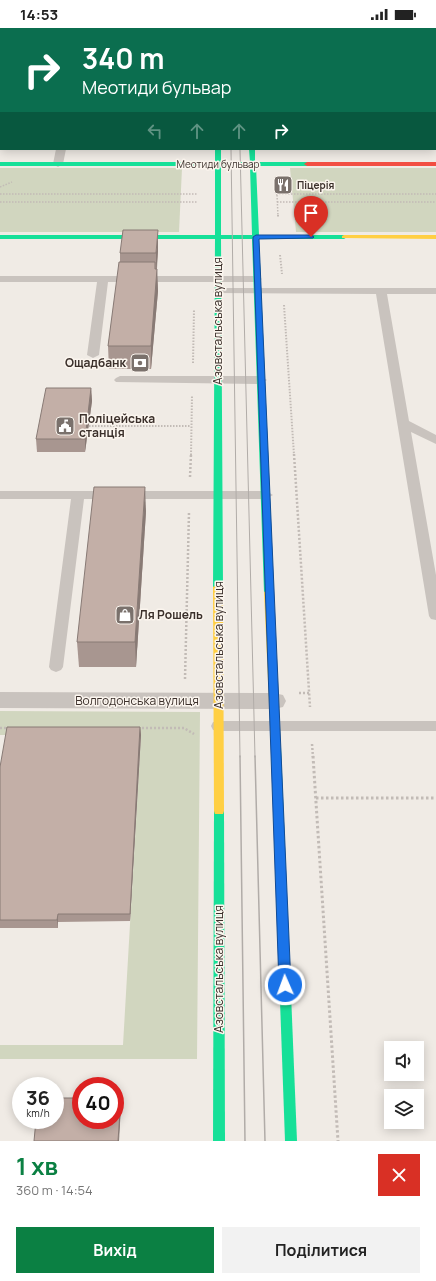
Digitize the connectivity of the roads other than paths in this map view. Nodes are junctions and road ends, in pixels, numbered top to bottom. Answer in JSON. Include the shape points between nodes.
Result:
{"nodes":[{"id":1,"x":61,"y":150,"type":"edge"},
{"id":2,"x":218,"y":150,"type":"edge"},
{"id":3,"x":252,"y":150,"type":"edge"},
{"id":4,"x":0,"y":164,"type":"edge"},
{"id":5,"x":58,"y":164,"type":"junction"},
{"id":6,"x":218,"y":164,"type":"junction"},
{"id":7,"x":253,"y":164,"type":"junction"},
{"id":8,"x":436,"y":164,"type":"edge"},
{"id":9,"x":0,"y":237,"type":"edge"},
{"id":10,"x":218,"y":237,"type":"junction"},
{"id":11,"x":256,"y":237,"type":"junction"},
{"id":12,"x":436,"y":237,"type":"edge"},
{"id":13,"x":0,"y":279,"type":"edge"},
{"id":14,"x":103,"y":279,"type":"junction"},
{"id":15,"x":218,"y":279,"type":"junction"},
{"id":16,"x":257,"y":279,"type":"junction"},
{"id":17,"x":218,"y":291,"type":"junction"},
{"id":18,"x":258,"y":291,"type":"junction"},
{"id":19,"x":381,"y":291,"type":"junction"},
{"id":20,"x":436,"y":291,"type":"edge"},
{"id":21,"x":93,"y":355,"type":"dead end"},
{"id":22,"x":120,"y":380,"type":"dead end"},
{"id":23,"x":218,"y":380,"type":"junction"},
{"id":24,"x":261,"y":380,"type":"junction"},
{"id":25,"x":403,"y":423,"type":"junction"},
{"id":26,"x":436,"y":440,"type":"edge"},
{"id":27,"x":0,"y":495,"type":"edge"},
{"id":28,"x":78,"y":495,"type":"junction"},
{"id":29,"x":218,"y":495,"type":"junction"},
{"id":30,"x":266,"y":495,"type":"junction"},
{"id":31,"x":431,"y":560,"type":"edge"},
{"id":32,"x":436,"y":616,"type":"edge"},
{"id":33,"x":56,"y":667,"type":"dead end"},
{"id":34,"x":0,"y":700,"type":"edge"},
{"id":35,"x":219,"y":701,"type":"junction"},
{"id":36,"x":274,"y":701,"type":"junction"},
{"id":37,"x":219,"y":726,"type":"junction"},
{"id":38,"x":275,"y":726,"type":"junction"},
{"id":39,"x":436,"y":726,"type":"edge"},
{"id":40,"x":219,"y":1141,"type":"edge"},
{"id":41,"x":291,"y":1141,"type":"edge"}],
"edges":[{"from":1,"to":5,"type":"lane"},
{"from":2,"to":6,"type":"street","name":"Азовстальська вулиця"},
{"from":3,"to":7,"type":"street"},
{"from":4,"to":5,"type":"street","name":"Меотиди бульвар"},
{"from":5,"to":6,"type":"street","name":"Меотиди бульвар"},
{"from":6,"to":7,"type":"street","name":"Меотиди бульвар"},
{"from":6,"to":10,"type":"street","name":"Азовстальська вулиця"},
{"from":7,"to":8,"type":"street","name":"Меотиди бульвар"},
{"from":7,"to":11,"type":"street"},
{"from":9,"to":10,"type":"street"},
{"from":10,"to":11,"type":"street"},
{"from":10,"to":15,"type":"street","name":"Азовстальська вулиця"},
{"from":11,"to":12,"type":"street"},
{"from":11,"to":16,"type":"street"},
{"from":13,"to":14,"type":"lane"},
{"from":14,"to":15,"type":"lane"},
{"from":14,"to":21,"type":"lane"},
{"from":15,"to":16,"type":"lane"},
{"from":15,"to":17,"type":"street","name":"Азовстальська вулиця"},
{"from":16,"to":18,"type":"street"},
{"from":17,"to":18,"type":"lane"},
{"from":17,"to":23,"type":"street","name":"Азовстальська вулиця"},
{"from":18,"to":19,"type":"lane"},
{"from":18,"to":24,"type":"street"},
{"from":19,"to":20,"type":"lane"},
{"from":19,"to":25,"type":"lane"},
{"from":22,"to":23,"type":"lane"},
{"from":23,"to":24,"type":"lane"},
{"from":23,"to":29,"type":"street","name":"Азовстальська вулиця"},
{"from":24,"to":30,"type":"street"},
{"from":25,"to":26,"type":"lane"},
{"from":25,"to":31,"type":"lane"},
{"from":27,"to":28,"type":"lane"},
{"from":28,"to":29,"type":"lane"},
{"from":28,"to":33,"type":"lane"},
{"from":29,"to":30,"type":"lane"},
{"from":29,"to":35,"type":"street","name":"Азовстальська вулиця"},
{"from":30,"to":36,"type":"street"},
{"from":31,"to":32,"type":"lane"},
{"from":34,"to":35,"type":"street","name":"Волгодонська вулиця"},
{"from":35,"to":36,"type":"street","name":"Волгодонська вулиця"},
{"from":35,"to":37,"type":"street","name":"Азовстальська вулиця"},
{"from":36,"to":38,"type":"street"},
{"from":37,"to":38,"type":"lane"},
{"from":37,"to":40,"type":"street","name":"Азовстальська вулиця"},
{"from":38,"to":39,"type":"lane"},
{"from":38,"to":41,"type":"street"}]}
